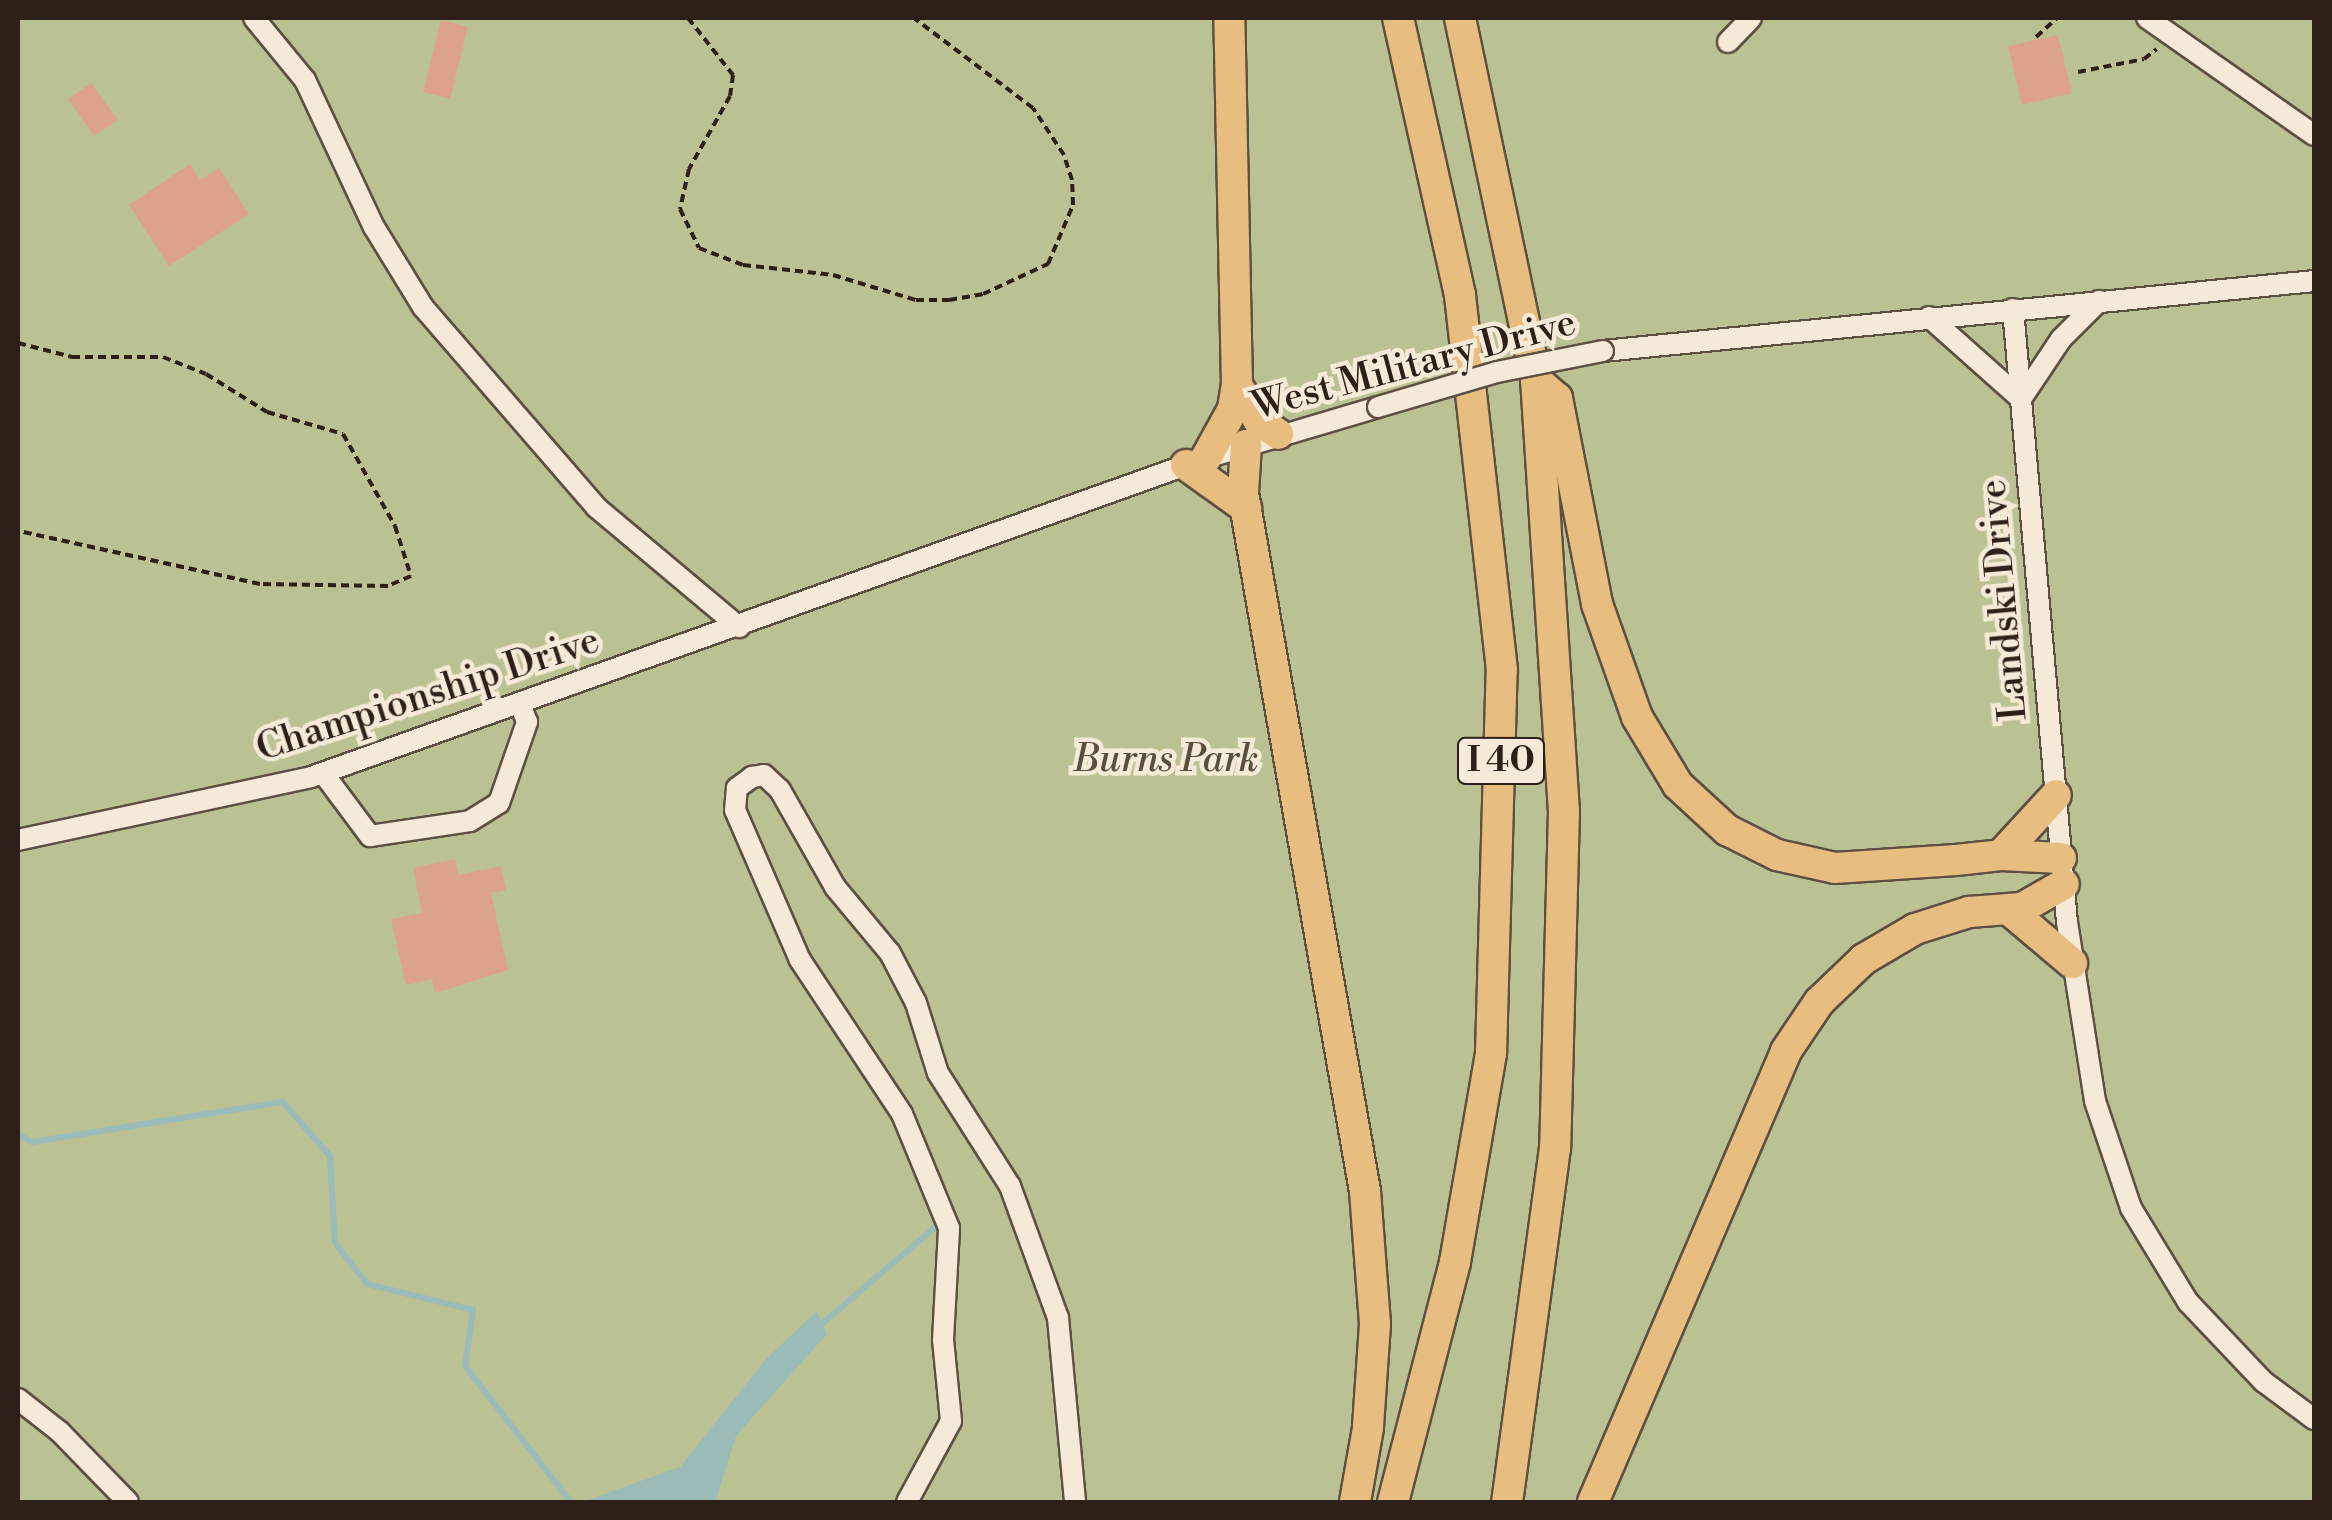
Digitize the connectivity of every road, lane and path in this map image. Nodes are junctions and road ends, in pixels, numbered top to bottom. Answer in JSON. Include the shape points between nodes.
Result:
{"nodes":[{"id":1,"x":254,"y":18,"type":"edge"},
{"id":2,"x":688,"y":18,"type":"edge"},
{"id":3,"x":914,"y":18,"type":"edge"},
{"id":4,"x":1229,"y":18,"type":"edge"},
{"id":5,"x":1398,"y":18,"type":"edge"},
{"id":6,"x":1460,"y":18,"type":"edge"},
{"id":7,"x":1751,"y":18,"type":"edge"},
{"id":8,"x":2058,"y":18,"type":"edge"},
{"id":9,"x":2147,"y":18,"type":"edge"},
{"id":10,"x":2171,"y":35,"type":"junction"},
{"id":11,"x":2036,"y":37,"type":"dead end"},
{"id":12,"x":1728,"y":42,"type":"dead end"},
{"id":13,"x":2078,"y":72,"type":"dead end"},
{"id":14,"x":2314,"y":135,"type":"edge"},
{"id":15,"x":2314,"y":281,"type":"edge"},
{"id":16,"x":2099,"y":301,"type":"junction"},
{"id":17,"x":2013,"y":309,"type":"junction"},
{"id":18,"x":1929,"y":317,"type":"junction"},
{"id":19,"x":18,"y":343,"type":"edge"},
{"id":20,"x":1536,"y":379,"type":"junction"},
{"id":21,"x":1237,"y":386,"type":"junction"},
{"id":22,"x":2022,"y":399,"type":"junction"},
{"id":23,"x":1278,"y":434,"type":"junction"},
{"id":24,"x":1246,"y":445,"type":"junction"},
{"id":25,"x":1196,"y":461,"type":"junction"},
{"id":26,"x":1246,"y":508,"type":"junction"},
{"id":27,"x":18,"y":531,"type":"edge"},
{"id":28,"x":739,"y":626,"type":"junction"},
{"id":29,"x":520,"y":704,"type":"junction"},
{"id":30,"x":323,"y":773,"type":"junction"},
{"id":31,"x":2056,"y":795,"type":"junction"},
{"id":32,"x":18,"y":840,"type":"edge"},
{"id":33,"x":2001,"y":855,"type":"junction"},
{"id":34,"x":2063,"y":871,"type":"junction"},
{"id":35,"x":2008,"y":909,"type":"junction"},
{"id":36,"x":2072,"y":963,"type":"junction"},
{"id":37,"x":18,"y":1399,"type":"edge"},
{"id":38,"x":2314,"y":1419,"type":"edge"},
{"id":39,"x":128,"y":1502,"type":"edge"},
{"id":40,"x":907,"y":1502,"type":"edge"},
{"id":41,"x":1075,"y":1502,"type":"edge"},
{"id":42,"x":1355,"y":1502,"type":"edge"},
{"id":43,"x":1393,"y":1502,"type":"edge"},
{"id":44,"x":1507,"y":1502,"type":"edge"},
{"id":45,"x":1594,"y":1502,"type":"edge"}],
"edges":[{"from":1,"to":28,"type":"street","via":[[305,80],[374,227],[423,307],[596,507]]},
{"from":2,"to":3,"type":"path","via":[[733,75],[730,96],[689,169],[680,210],[699,248],[743,265],[833,274],[916,300],[950,300],[1000,287],[1048,264],[1073,205],[1072,180],[1033,108]]},
{"from":4,"to":21,"type":"highway"},
{"from":5,"to":43,"type":"highway","number":"I 40","via":[[1460,294],[1502,670],[1491,1053],[1455,1262]]},
{"from":6,"to":20,"type":"highway","number":"I 40"},
{"from":7,"to":12,"type":"street"},
{"from":8,"to":11,"type":"path"},
{"from":9,"to":10,"type":"street"},
{"from":10,"to":13,"type":"path","via":[[2144,60]]},
{"from":10,"to":14,"type":"street"},
{"from":15,"to":16,"type":"street","name":"West Military Drive"},
{"from":16,"to":17,"type":"street","name":"West Military Drive"},
{"from":16,"to":22,"type":"street","via":[[2061,340]]},
{"from":17,"to":18,"type":"street","name":"West Military Drive"},
{"from":17,"to":22,"type":"street","name":"Landski Drive"},
{"from":18,"to":22,"type":"street"},
{"from":18,"to":23,"type":"street","name":"West Military Drive","bridge":true,"via":[[1602,351],[1497,372]]},
{"from":19,"to":27,"type":"path","via":[[72,358],[163,358],[206,374],[266,412],[343,434],[395,526],[412,576],[388,586],[260,584]]},
{"from":20,"to":33,"type":"highway","via":[[1557,398],[1597,604],[1637,717],[1700,808],[1749,843],[1836,868]]},
{"from":20,"to":44,"type":"highway","number":"I 40","via":[[1560,685],[1564,929],[1548,1233]]},
{"from":21,"to":23,"type":"highway","via":[[1258,421]]},
{"from":21,"to":25,"type":"highway","via":[[1234,409]]},
{"from":22,"to":31,"type":"street","name":"Landski Drive"},
{"from":23,"to":24,"type":"street","name":"West Military Drive"},
{"from":24,"to":25,"type":"street","name":"West Military Drive"},
{"from":24,"to":26,"type":"highway"},
{"from":25,"to":26,"type":"highway"},
{"from":25,"to":28,"type":"street","name":"West Military Drive"},
{"from":26,"to":42,"type":"highway","via":[[1364,1191],[1374,1341]]},
{"from":28,"to":29,"type":"street","name":"Championship Drive"},
{"from":29,"to":30,"type":"street","name":"Championship Drive"},
{"from":29,"to":30,"type":"street","via":[[527,722],[500,803],[470,821],[370,836]]},
{"from":30,"to":32,"type":"street","name":"Championship Drive"},
{"from":31,"to":33,"type":"highway"},
{"from":31,"to":34,"type":"street","name":"Landski Drive"},
{"from":33,"to":34,"type":"highway"},
{"from":34,"to":35,"type":"highway"},
{"from":34,"to":36,"type":"street","name":"Landski Drive"},
{"from":35,"to":36,"type":"highway"},
{"from":35,"to":45,"type":"highway","via":[[1942,918],[1881,947],[1842,978],[1802,1025]]},
{"from":36,"to":38,"type":"street","name":"Landski Drive","via":[[2108,1145],[2156,1255],[2222,1342]]},
{"from":37,"to":39,"type":"street","via":[[59,1430]]},
{"from":40,"to":41,"type":"street","via":[[951,1421],[943,1340],[948,1228],[902,1114],[800,960],[736,810],[737,788],[752,776],[772,780],[835,887],[890,953],[916,1002],[938,1072],[1010,1186],[1058,1318]]}]}
